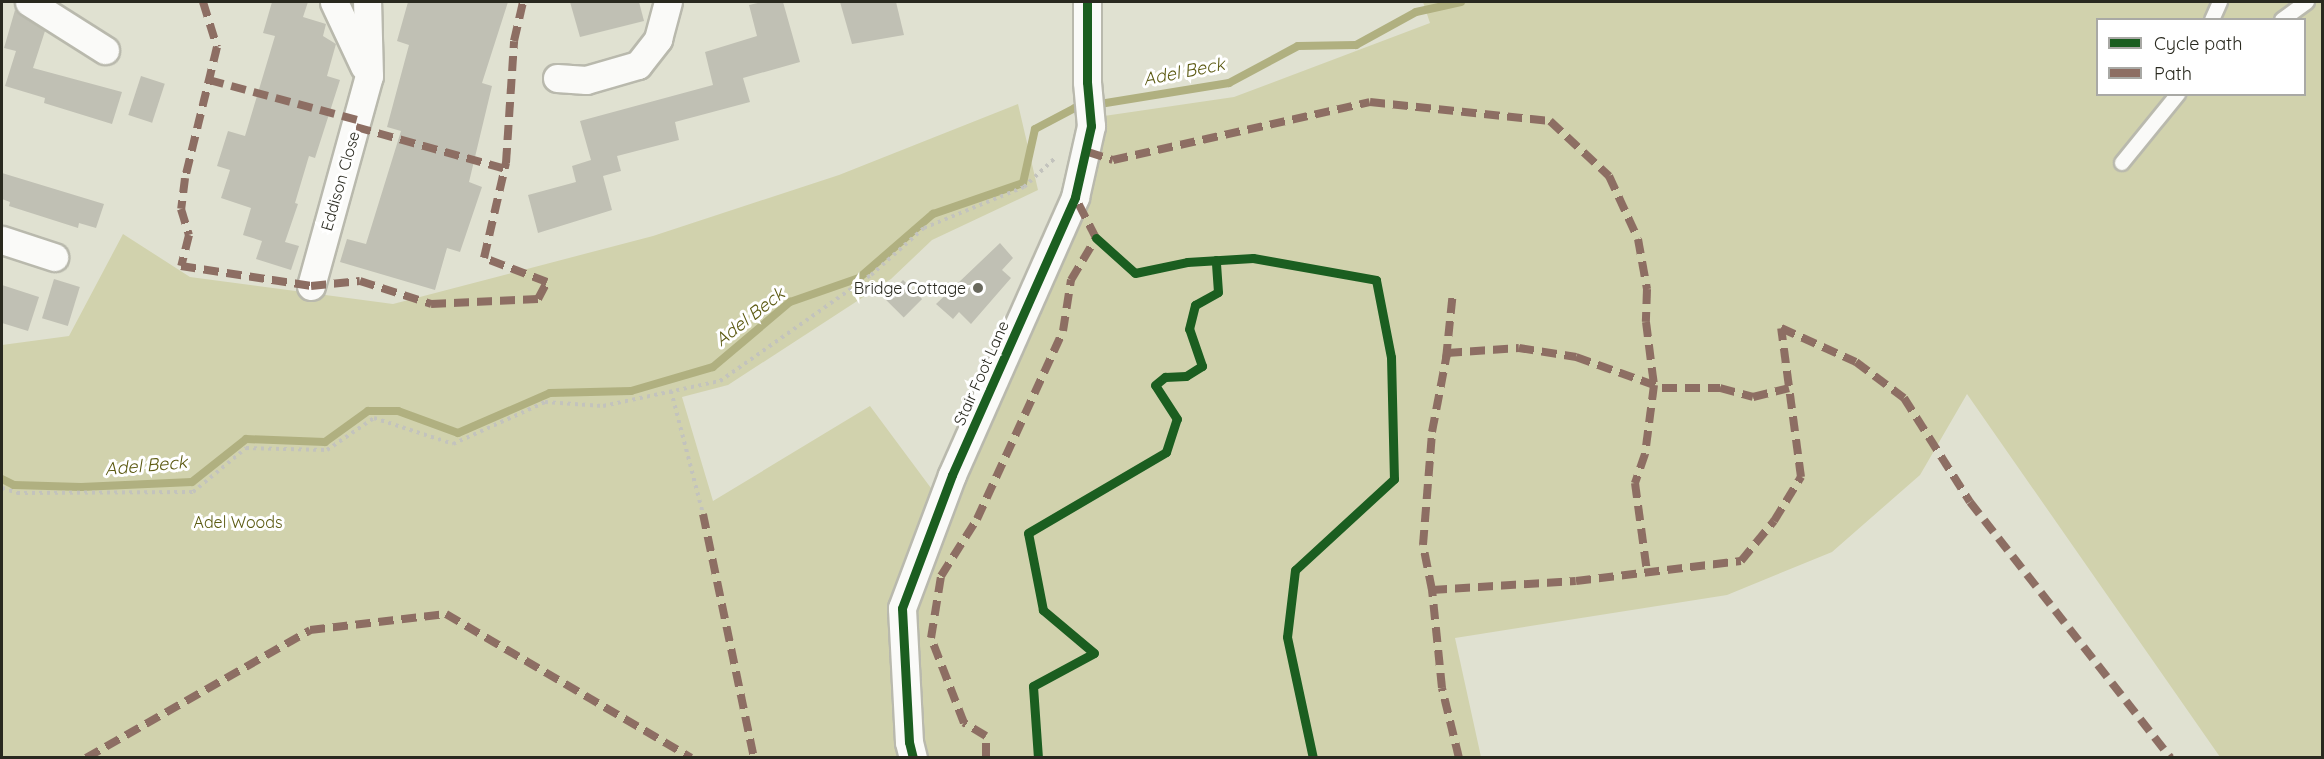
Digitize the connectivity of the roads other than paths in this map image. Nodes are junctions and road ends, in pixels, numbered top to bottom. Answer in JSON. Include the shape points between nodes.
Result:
{"nodes":[{"id":1,"x":29,"y":2,"type":"edge"},
{"id":2,"x":334,"y":2,"type":"edge"},
{"id":3,"x":367,"y":2,"type":"edge"},
{"id":4,"x":668,"y":2,"type":"edge"},
{"id":5,"x":1087,"y":2,"type":"edge"},
{"id":6,"x":2220,"y":2,"type":"edge"},
{"id":7,"x":2307,"y":2,"type":"edge"},
{"id":8,"x":2213,"y":18,"type":"edge"},
{"id":9,"x":2285,"y":18,"type":"edge"},
{"id":10,"x":105,"y":50,"type":"dead end"},
{"id":11,"x":369,"y":76,"type":"junction"},
{"id":12,"x":557,"y":78,"type":"dead end"},
{"id":13,"x":2176,"y":96,"type":"edge"},
{"id":14,"x":2122,"y":163,"type":"dead end"},
{"id":15,"x":2,"y":240,"type":"edge"},
{"id":16,"x":54,"y":257,"type":"dead end"},
{"id":17,"x":311,"y":286,"type":"dead end"},
{"id":18,"x":913,"y":758,"type":"edge"}],
"edges":[{"from":1,"to":10,"type":"street"},
{"from":2,"to":11,"type":"street"},
{"from":3,"to":11,"type":"street","name":"Eddison Close"},
{"from":4,"to":12,"type":"street","via":[[658,39],[638,64],[586,80]]},
{"from":5,"to":18,"type":"street","name":"Stair Foot Lane","via":[[1091,126],[1076,197],[952,475],[902,608]]},
{"from":6,"to":8,"type":"lane"},
{"from":7,"to":9,"type":"lane"},
{"from":11,"to":17,"type":"street","name":"Eddison Close"},
{"from":13,"to":14,"type":"lane"},
{"from":15,"to":16,"type":"street"}]}
